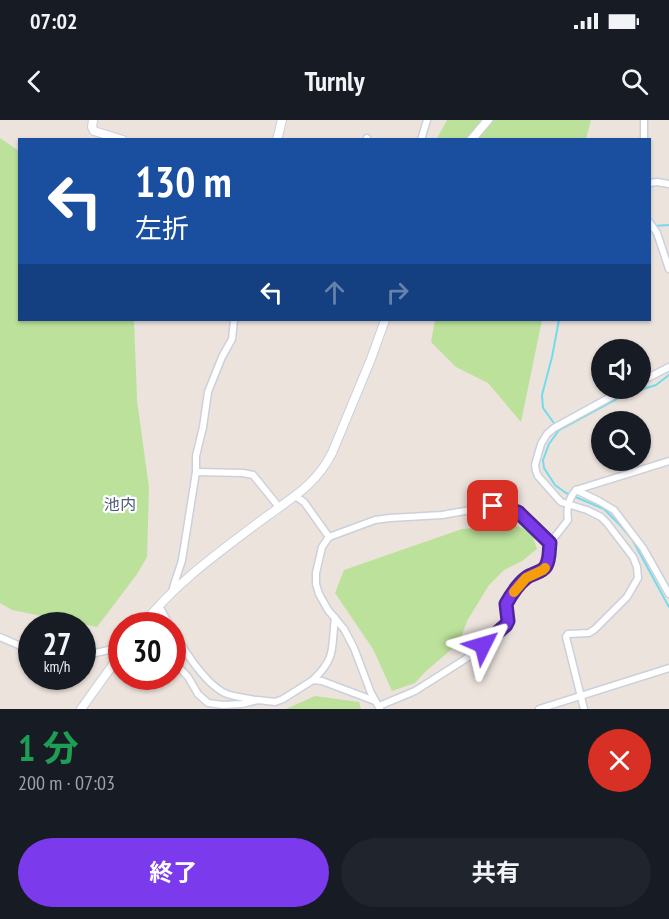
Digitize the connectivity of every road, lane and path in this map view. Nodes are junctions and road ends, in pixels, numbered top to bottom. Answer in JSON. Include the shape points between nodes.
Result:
{"nodes":[{"id":1,"x":93,"y":120,"type":"edge"},
{"id":2,"x":282,"y":120,"type":"edge"},
{"id":3,"x":427,"y":120,"type":"edge"},
{"id":4,"x":488,"y":120,"type":"edge"},
{"id":5,"x":644,"y":120,"type":"edge"},
{"id":6,"x":117,"y":138,"type":"edge"},
{"id":7,"x":278,"y":138,"type":"edge"},
{"id":8,"x":422,"y":138,"type":"edge"},
{"id":9,"x":473,"y":138,"type":"edge"},
{"id":10,"x":644,"y":138,"type":"edge"},
{"id":11,"x":651,"y":183,"type":"edge"},
{"id":12,"x":669,"y":184,"type":"edge"},
{"id":13,"x":652,"y":225,"type":"edge"},
{"id":14,"x":669,"y":268,"type":"edge"},
{"id":15,"x":234,"y":321,"type":"edge"},
{"id":16,"x":385,"y":321,"type":"edge"},
{"id":17,"x":669,"y":367,"type":"edge"},
{"id":18,"x":651,"y":376,"type":"edge"},
{"id":19,"x":606,"y":399,"type":"edge"},
{"id":20,"x":669,"y":461,"type":"edge"},
{"id":21,"x":196,"y":472,"type":"junction"},
{"id":22,"x":575,"y":491,"type":"junction"},
{"id":23,"x":295,"y":496,"type":"junction"},
{"id":24,"x":568,"y":502,"type":"junction"},
{"id":25,"x":279,"y":507,"type":"junction"},
{"id":26,"x":329,"y":537,"type":"junction"},
{"id":27,"x":550,"y":543,"type":"junction"},
{"id":28,"x":669,"y":576,"type":"edge"},
{"id":29,"x":661,"y":579,"type":"junction"},
{"id":30,"x":172,"y":593,"type":"junction"},
{"id":31,"x":669,"y":594,"type":"edge"},
{"id":32,"x":159,"y":606,"type":"junction"},
{"id":33,"x":154,"y":612,"type":"edge"},
{"id":34,"x":162,"y":612,"type":"edge"},
{"id":35,"x":334,"y":618,"type":"junction"},
{"id":36,"x":0,"y":637,"type":"edge"},
{"id":37,"x":18,"y":645,"type":"edge"},
{"id":38,"x":186,"y":652,"type":"edge"},
{"id":39,"x":669,"y":668,"type":"edge"},
{"id":40,"x":108,"y":671,"type":"edge"},
{"id":41,"x":661,"y":671,"type":"junction"},
{"id":42,"x":669,"y":674,"type":"edge"},
{"id":43,"x":186,"y":675,"type":"edge"},
{"id":44,"x":313,"y":680,"type":"junction"},
{"id":45,"x":580,"y":696,"type":"junction"},
{"id":46,"x":258,"y":700,"type":"junction"},
{"id":47,"x":207,"y":706,"type":"edge"},
{"id":48,"x":378,"y":706,"type":"edge"},
{"id":49,"x":81,"y":709,"type":"edge"},
{"id":50,"x":539,"y":709,"type":"edge"},
{"id":51,"x":584,"y":709,"type":"edge"}],
"edges":[{"from":1,"to":6,"type":"street","via":[[94,131]]},
{"from":2,"to":7,"type":"street"},
{"from":3,"to":8,"type":"street"},
{"from":4,"to":9,"type":"street"},
{"from":5,"to":10,"type":"street"},
{"from":11,"to":12,"type":"street"},
{"from":13,"to":14,"type":"street"},
{"from":15,"to":21,"type":"street","via":[[232,339],[208,392]]},
{"from":16,"to":23,"type":"street","via":[[326,465]]},
{"from":17,"to":18,"type":"street"},
{"from":19,"to":24,"type":"street","via":[[556,426],[541,444],[535,465],[538,476],[561,502]]},
{"from":20,"to":22,"type":"street"},
{"from":21,"to":25,"type":"street","via":[[253,475]]},
{"from":21,"to":30,"type":"street","via":[[182,560]]},
{"from":22,"to":24,"type":"street"},
{"from":22,"to":29,"type":"street","via":[[614,510]]},
{"from":23,"to":25,"type":"street"},
{"from":23,"to":26,"type":"street","via":[[304,502]]},
{"from":24,"to":27,"type":"street","via":[[568,520]]},
{"from":24,"to":45,"type":"street","via":[[607,523],[633,557],[638,578],[627,597],[595,629],[566,637]]},
{"from":25,"to":30,"type":"street"},
{"from":26,"to":27,"type":"street","via":[[375,520],[493,506],[518,512]]},
{"from":26,"to":35,"type":"street","via":[[318,561],[316,584],[322,602]]},
{"from":27,"to":48,"type":"street","via":[[545,568],[522,580],[507,602],[506,625],[458,664],[415,691]]},
{"from":28,"to":29,"type":"street"},
{"from":29,"to":31,"type":"street"},
{"from":30,"to":32,"type":"street"},
{"from":32,"to":33,"type":"street"},
{"from":32,"to":34,"type":"street"},
{"from":35,"to":44,"type":"street","via":[[329,661]]},
{"from":35,"to":48,"type":"street","via":[[354,648]]},
{"from":36,"to":37,"type":"street"},
{"from":38,"to":46,"type":"street","via":[[226,694]]},
{"from":39,"to":41,"type":"street"},
{"from":40,"to":49,"type":"street"},
{"from":41,"to":42,"type":"street"},
{"from":41,"to":45,"type":"street"},
{"from":43,"to":47,"type":"street"},
{"from":44,"to":46,"type":"street","via":[[283,699]]},
{"from":44,"to":48,"type":"street","via":[[371,698]]},
{"from":45,"to":50,"type":"street"},
{"from":45,"to":51,"type":"street"},
{"from":46,"to":47,"type":"street"}]}
